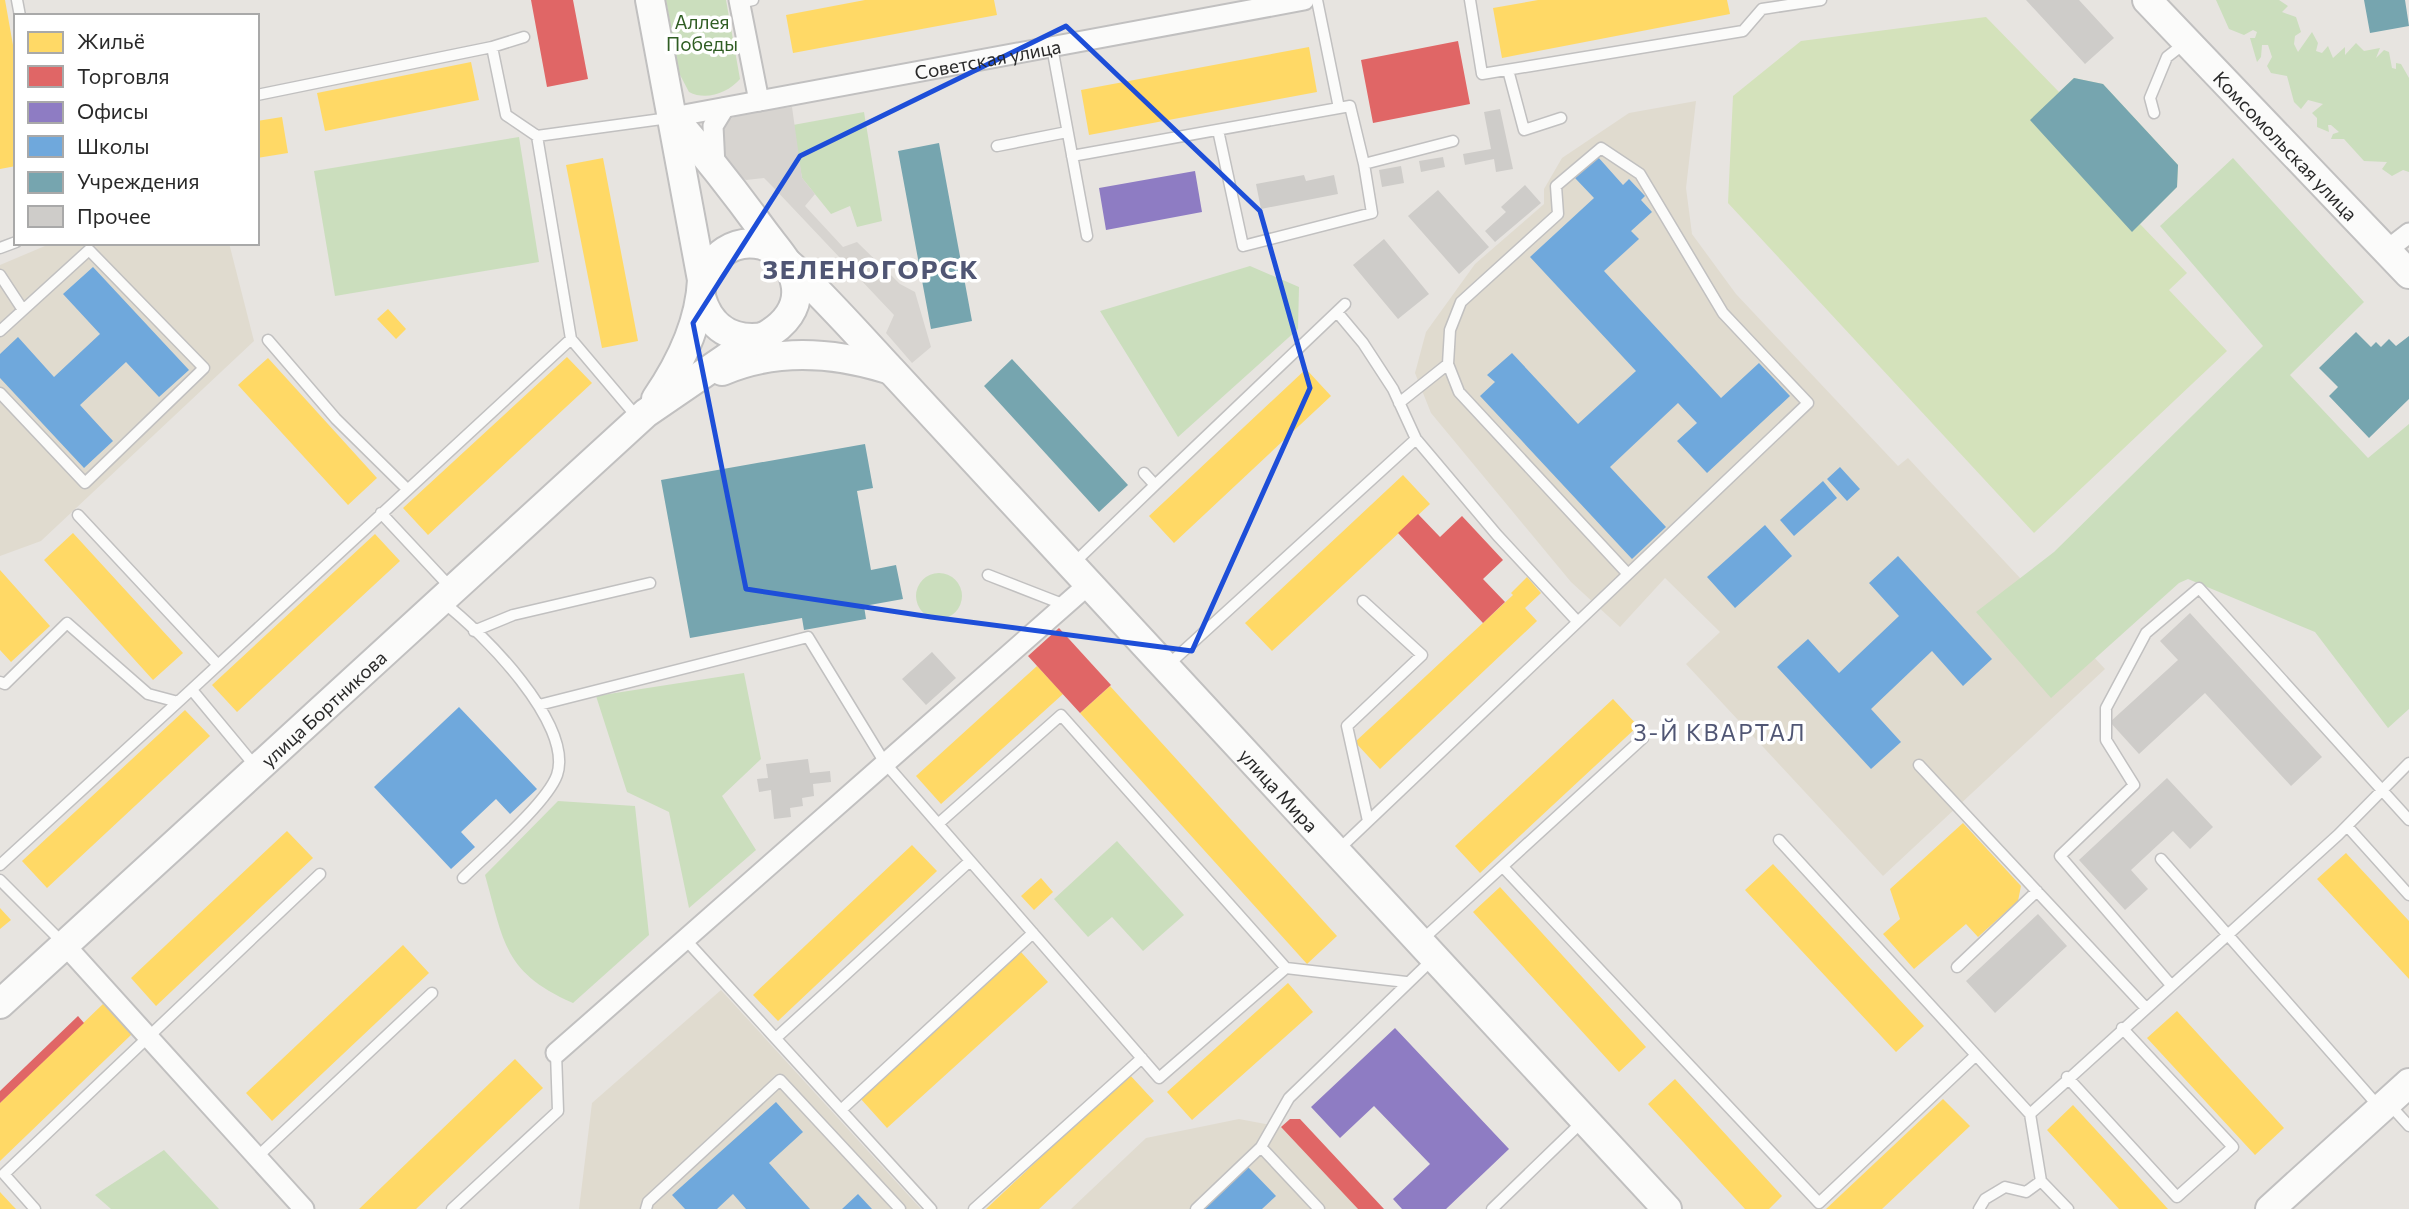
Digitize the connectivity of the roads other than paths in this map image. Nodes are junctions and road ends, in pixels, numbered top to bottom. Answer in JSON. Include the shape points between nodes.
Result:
{"nodes":[{"id":1,"x":650,"y":0,"type":"edge"},
{"id":2,"x":1304,"y":0,"type":"edge"},
{"id":3,"x":1317,"y":0,"type":"edge"},
{"id":4,"x":1470,"y":0,"type":"edge"},
{"id":5,"x":1821,"y":0,"type":"edge"},
{"id":6,"x":744,"y":1,"type":"edge"},
{"id":7,"x":1761,"y":4,"type":"edge"},
{"id":8,"x":2154,"y":5,"type":"edge"},
{"id":9,"x":1237,"y":6,"type":"edge"},
{"id":10,"x":524,"y":37,"type":"dead end"},
{"id":11,"x":2186,"y":43,"type":"junction"},
{"id":12,"x":492,"y":47,"type":"junction"},
{"id":13,"x":1052,"y":47,"type":"junction"},
{"id":14,"x":1508,"y":70,"type":"junction"},
{"id":15,"x":259,"y":95,"type":"edge"},
{"id":16,"x":759,"y":101,"type":"junction"},
{"id":17,"x":724,"y":108,"type":"junction"},
{"id":18,"x":1339,"y":108,"type":"junction"},
{"id":19,"x":2154,"y":113,"type":"dead end"},
{"id":20,"x":673,"y":117,"type":"junction"},
{"id":21,"x":1561,"y":118,"type":"dead end"},
{"id":22,"x":1218,"y":130,"type":"junction"},
{"id":23,"x":1067,"y":132,"type":"junction"},
{"id":24,"x":537,"y":136,"type":"junction"},
{"id":25,"x":1453,"y":141,"type":"dead end"},
{"id":26,"x":997,"y":146,"type":"dead end"},
{"id":27,"x":1072,"y":156,"type":"junction"},
{"id":28,"x":1364,"y":164,"type":"junction"},
{"id":29,"x":715,"y":166,"type":"junction"},
{"id":30,"x":1087,"y":236,"type":"dead end"},
{"id":31,"x":2398,"y":242,"type":"edge"},
{"id":32,"x":787,"y":262,"type":"junction"},
{"id":33,"x":2409,"y":274,"type":"edge"},
{"id":34,"x":0,"y":275,"type":"edge"},
{"id":35,"x":702,"y":288,"type":"junction"},
{"id":36,"x":23,"y":310,"type":"junction"},
{"id":37,"x":0,"y":331,"type":"edge"},
{"id":38,"x":759,"y":338,"type":"junction"},
{"id":39,"x":571,"y":339,"type":"junction"},
{"id":40,"x":268,"y":340,"type":"dead end"},
{"id":41,"x":1448,"y":364,"type":"junction"},
{"id":42,"x":891,"y":370,"type":"junction"},
{"id":43,"x":0,"y":393,"type":"edge"},
{"id":44,"x":1399,"y":403,"type":"junction"},
{"id":45,"x":643,"y":417,"type":"junction"},
{"id":46,"x":1416,"y":439,"type":"junction"},
{"id":47,"x":1144,"y":473,"type":"dead end"},
{"id":48,"x":1155,"y":485,"type":"junction"},
{"id":49,"x":407,"y":489,"type":"junction"},
{"id":50,"x":381,"y":513,"type":"junction"},
{"id":51,"x":78,"y":515,"type":"dead end"},
{"id":52,"x":1627,"y":573,"type":"junction"},
{"id":53,"x":988,"y":575,"type":"dead end"},
{"id":54,"x":1080,"y":575,"type":"junction"},
{"id":55,"x":650,"y":583,"type":"dead end"},
{"id":56,"x":447,"y":595,"type":"junction"},
{"id":57,"x":1363,"y":601,"type":"dead end"},
{"id":58,"x":1065,"y":605,"type":"junction"},
{"id":59,"x":1576,"y":620,"type":"junction"},
{"id":60,"x":474,"y":631,"type":"junction"},
{"id":61,"x":217,"y":664,"type":"junction"},
{"id":62,"x":1166,"y":667,"type":"junction"},
{"id":63,"x":0,"y":682,"type":"edge"},
{"id":64,"x":192,"y":690,"type":"junction"},
{"id":65,"x":178,"y":702,"type":"junction"},
{"id":66,"x":539,"y":705,"type":"junction"},
{"id":67,"x":1643,"y":738,"type":"dead end"},
{"id":68,"x":2409,"y":763,"type":"edge"},
{"id":69,"x":885,"y":764,"type":"junction"},
{"id":70,"x":1919,"y":765,"type":"dead end"},
{"id":71,"x":258,"y":769,"type":"junction"},
{"id":72,"x":2381,"y":789,"type":"junction"},
{"id":73,"x":2409,"y":820,"type":"edge"},
{"id":74,"x":1368,"y":821,"type":"junction"},
{"id":75,"x":938,"y":824,"type":"junction"},
{"id":76,"x":2347,"y":826,"type":"junction"},
{"id":77,"x":1779,"y":841,"type":"dead end"},
{"id":78,"x":1336,"y":852,"type":"junction"},
{"id":79,"x":2161,"y":859,"type":"dead end"},
{"id":80,"x":970,"y":861,"type":"junction"},
{"id":81,"x":0,"y":865,"type":"edge"},
{"id":82,"x":1503,"y":867,"type":"junction"},
{"id":83,"x":320,"y":874,"type":"dead end"},
{"id":84,"x":463,"y":878,"type":"dead end"},
{"id":85,"x":0,"y":880,"type":"edge"},
{"id":86,"x":2037,"y":891,"type":"junction"},
{"id":87,"x":2409,"y":895,"type":"edge"},
{"id":88,"x":1033,"y":933,"type":"junction"},
{"id":89,"x":2230,"y":934,"type":"junction"},
{"id":90,"x":685,"y":939,"type":"junction"},
{"id":91,"x":65,"y":945,"type":"junction"},
{"id":92,"x":1427,"y":950,"type":"junction"},
{"id":93,"x":1957,"y":967,"type":"dead end"},
{"id":94,"x":1286,"y":968,"type":"junction"},
{"id":95,"x":1406,"y":982,"type":"junction"},
{"id":96,"x":2171,"y":985,"type":"junction"},
{"id":97,"x":432,"y":993,"type":"dead end"},
{"id":98,"x":0,"y":1004,"type":"edge"},
{"id":99,"x":2146,"y":1007,"type":"junction"},
{"id":100,"x":2122,"y":1028,"type":"junction"},
{"id":101,"x":148,"y":1036,"type":"junction"},
{"id":102,"x":776,"y":1038,"type":"junction"},
{"id":103,"x":556,"y":1053,"type":"joint"},
{"id":104,"x":1975,"y":1056,"type":"junction"},
{"id":105,"x":1142,"y":1058,"type":"junction"},
{"id":106,"x":2067,"y":1077,"type":"junction"},
{"id":107,"x":2409,"y":1083,"type":"edge"},
{"id":108,"x":2384,"y":1106,"type":"junction"},
{"id":109,"x":841,"y":1110,"type":"junction"},
{"id":110,"x":2030,"y":1114,"type":"junction"},
{"id":111,"x":1584,"y":1120,"type":"junction"},
{"id":112,"x":2409,"y":1126,"type":"edge"},
{"id":113,"x":1261,"y":1147,"type":"junction"},
{"id":114,"x":257,"y":1157,"type":"junction"},
{"id":115,"x":2041,"y":1181,"type":"junction"},
{"id":116,"x":649,"y":1207,"type":"edge"},
{"id":117,"x":35,"y":1209,"type":"edge"},
{"id":118,"x":304,"y":1209,"type":"edge"},
{"id":119,"x":452,"y":1209,"type":"edge"},
{"id":120,"x":900,"y":1209,"type":"edge"},
{"id":121,"x":931,"y":1209,"type":"edge"},
{"id":122,"x":974,"y":1209,"type":"edge"},
{"id":123,"x":1196,"y":1209,"type":"edge"},
{"id":124,"x":1319,"y":1209,"type":"edge"},
{"id":125,"x":1492,"y":1209,"type":"edge"},
{"id":126,"x":1667,"y":1209,"type":"edge"},
{"id":127,"x":1979,"y":1209,"type":"edge"},
{"id":128,"x":2068,"y":1209,"type":"edge"},
{"id":129,"x":2270,"y":1209,"type":"edge"}],
"edges":[{"from":1,"to":20,"type":"street"},
{"from":2,"to":9,"type":"street","name":"Советская улица"},
{"from":3,"to":18,"type":"lane"},
{"from":4,"to":14,"type":"lane","via":[[1482,74]]},
{"from":5,"to":7,"type":"lane"},
{"from":6,"to":16,"type":"street"},
{"from":7,"to":14,"type":"lane","via":[[1743,31]]},
{"from":8,"to":11,"type":"street","name":"Комсомольская улица"},
{"from":9,"to":13,"type":"street","name":"Советская улица"},
{"from":10,"to":12,"type":"lane"},
{"from":11,"to":19,"type":"lane","via":[[2166,57],[2150,98]]},
{"from":11,"to":31,"type":"street","name":"Комсомольская улица"},
{"from":12,"to":15,"type":"lane"},
{"from":12,"to":24,"type":"lane","via":[[506,116]]},
{"from":13,"to":16,"type":"street","name":"Советская улица"},
{"from":13,"to":23,"type":"lane"},
{"from":14,"to":21,"type":"lane","via":[[1524,130]]},
{"from":16,"to":17,"type":"street","name":"Советская улица"},
{"from":17,"to":20,"type":"street","name":"Советская улица"},
{"from":17,"to":29,"type":"street","via":[[713,126]]},
{"from":18,"to":22,"type":"lane"},
{"from":18,"to":28,"type":"lane","via":[[1350,106]]},
{"from":20,"to":24,"type":"lane"},
{"from":20,"to":29,"type":"street"},
{"from":20,"to":35,"type":"street"},
{"from":22,"to":27,"type":"lane"},
{"from":22,"to":28,"type":"lane","via":[[1243,246],[1372,213]]},
{"from":23,"to":26,"type":"lane"},
{"from":23,"to":27,"type":"lane"},
{"from":24,"to":39,"type":"lane"},
{"from":25,"to":28,"type":"lane"},
{"from":27,"to":30,"type":"lane"},
{"from":29,"to":32,"type":"street"},
{"from":31,"to":33,"type":"street","name":"Комсомольская улица"},
{"from":32,"to":35,"type":"street","via":[[762,245],[745,244],[720,253],[709,265]]},
{"from":32,"to":38,"type":"street","via":[[797,297],[789,318],[778,330]]},
{"from":32,"to":42,"type":"street","name":"улица Мира"},
{"from":34,"to":36,"type":"lane"},
{"from":35,"to":38,"type":"street","via":[[705,313],[722,331],[738,338]]},
{"from":35,"to":45,"type":"street","via":[[682,357]]},
{"from":36,"to":37,"type":"lane"},
{"from":36,"to":43,"type":"lane","via":[[89,250],[204,368],[85,483]]},
{"from":38,"to":42,"type":"street","via":[[834,346]]},
{"from":38,"to":45,"type":"street"},
{"from":39,"to":45,"type":"lane"},
{"from":39,"to":49,"type":"lane"},
{"from":40,"to":49,"type":"lane"},
{"from":41,"to":44,"type":"lane"},
{"from":41,"to":52,"type":"lane","via":[[1459,392]]},
{"from":41,"to":52,"type":"lane","via":[[1450,330],[1461,302],[1558,214],[1556,186],[1601,148],[1640,174],[1723,313],[1808,402]]},
{"from":42,"to":45,"type":"street","via":[[828,355],[764,358],[701,380]]},
{"from":42,"to":54,"type":"street","name":"улица Мира"},
{"from":44,"to":46,"type":"lane"},
{"from":44,"to":48,"type":"lane","via":[[1341,308]]},
{"from":45,"to":56,"type":"street","name":"улица Бортникова"},
{"from":46,"to":59,"type":"lane"},
{"from":46,"to":62,"type":"lane"},
{"from":47,"to":48,"type":"lane"},
{"from":48,"to":54,"type":"lane"},
{"from":49,"to":50,"type":"lane"},
{"from":50,"to":56,"type":"lane"},
{"from":50,"to":61,"type":"lane"},
{"from":51,"to":61,"type":"lane"},
{"from":52,"to":59,"type":"lane"},
{"from":53,"to":58,"type":"lane"},
{"from":54,"to":58,"type":"street"},
{"from":54,"to":62,"type":"street","name":"улица Мира"},
{"from":55,"to":60,"type":"lane","via":[[513,615]]},
{"from":56,"to":60,"type":"lane"},
{"from":56,"to":71,"type":"street","name":"улица Бортникова"},
{"from":57,"to":74,"type":"lane","via":[[1422,655],[1347,726]]},
{"from":58,"to":69,"type":"street"},
{"from":59,"to":74,"type":"lane"},
{"from":60,"to":66,"type":"lane"},
{"from":61,"to":64,"type":"lane"},
{"from":62,"to":78,"type":"street","name":"улица Мира"},
{"from":63,"to":65,"type":"lane","via":[[5,684],[67,624],[148,694]]},
{"from":64,"to":65,"type":"lane"},
{"from":64,"to":71,"type":"lane"},
{"from":65,"to":81,"type":"lane"},
{"from":66,"to":69,"type":"lane","via":[[808,637]]},
{"from":66,"to":84,"type":"lane","via":[[560,754],[556,777],[534,807]]},
{"from":67,"to":82,"type":"lane"},
{"from":68,"to":72,"type":"lane"},
{"from":69,"to":75,"type":"lane"},
{"from":69,"to":90,"type":"street"},
{"from":70,"to":86,"type":"lane"},
{"from":71,"to":91,"type":"street","name":"улица Бортникова"},
{"from":72,"to":73,"type":"lane"},
{"from":72,"to":76,"type":"lane"},
{"from":72,"to":96,"type":"lane","via":[[2199,587],[2146,633],[2106,708],[2106,740],[2134,785],[2060,856]]},
{"from":74,"to":78,"type":"lane"},
{"from":75,"to":80,"type":"lane"},
{"from":75,"to":94,"type":"lane","via":[[1061,715]]},
{"from":76,"to":87,"type":"lane"},
{"from":76,"to":89,"type":"lane"},
{"from":77,"to":104,"type":"lane"},
{"from":78,"to":92,"type":"street","name":"улица Мира"},
{"from":79,"to":89,"type":"lane"},
{"from":80,"to":88,"type":"lane"},
{"from":80,"to":102,"type":"lane"},
{"from":82,"to":92,"type":"lane"},
{"from":82,"to":104,"type":"lane","via":[[1819,1203]]},
{"from":83,"to":101,"type":"lane"},
{"from":85,"to":91,"type":"lane"},
{"from":86,"to":93,"type":"lane"},
{"from":86,"to":99,"type":"lane"},
{"from":88,"to":105,"type":"lane"},
{"from":88,"to":109,"type":"lane"},
{"from":89,"to":96,"type":"lane"},
{"from":89,"to":108,"type":"lane"},
{"from":90,"to":102,"type":"lane"},
{"from":90,"to":103,"type":"street"},
{"from":91,"to":98,"type":"street","name":"улица Бортникова"},
{"from":91,"to":101,"type":"street"},
{"from":92,"to":95,"type":"lane"},
{"from":92,"to":111,"type":"street","name":"улица Мира"},
{"from":94,"to":95,"type":"lane"},
{"from":94,"to":105,"type":"lane","via":[[1159,1078]]},
{"from":95,"to":113,"type":"lane","via":[[1289,1098]]},
{"from":96,"to":99,"type":"lane"},
{"from":97,"to":114,"type":"lane"},
{"from":99,"to":100,"type":"lane"},
{"from":100,"to":106,"type":"lane"},
{"from":100,"to":106,"type":"lane","via":[[2233,1147],[2176,1197]]},
{"from":101,"to":114,"type":"street"},
{"from":101,"to":117,"type":"lane","via":[[4,1174]]},
{"from":102,"to":109,"type":"lane"},
{"from":103,"to":119,"type":"lane","via":[[558,1111]]},
{"from":104,"to":110,"type":"lane"},
{"from":105,"to":122,"type":"lane"},
{"from":106,"to":110,"type":"lane"},
{"from":107,"to":108,"type":"street"},
{"from":108,"to":112,"type":"lane"},
{"from":108,"to":129,"type":"street"},
{"from":109,"to":121,"type":"lane"},
{"from":110,"to":115,"type":"lane"},
{"from":111,"to":125,"type":"lane"},
{"from":111,"to":126,"type":"street","name":"улица Мира"},
{"from":113,"to":123,"type":"lane"},
{"from":113,"to":124,"type":"lane"},
{"from":114,"to":118,"type":"street"},
{"from":115,"to":127,"type":"lane","via":[[2026,1192],[2005,1187],[1985,1199]]},
{"from":115,"to":128,"type":"lane"},
{"from":116,"to":120,"type":"lane","via":[[780,1080]]}]}
